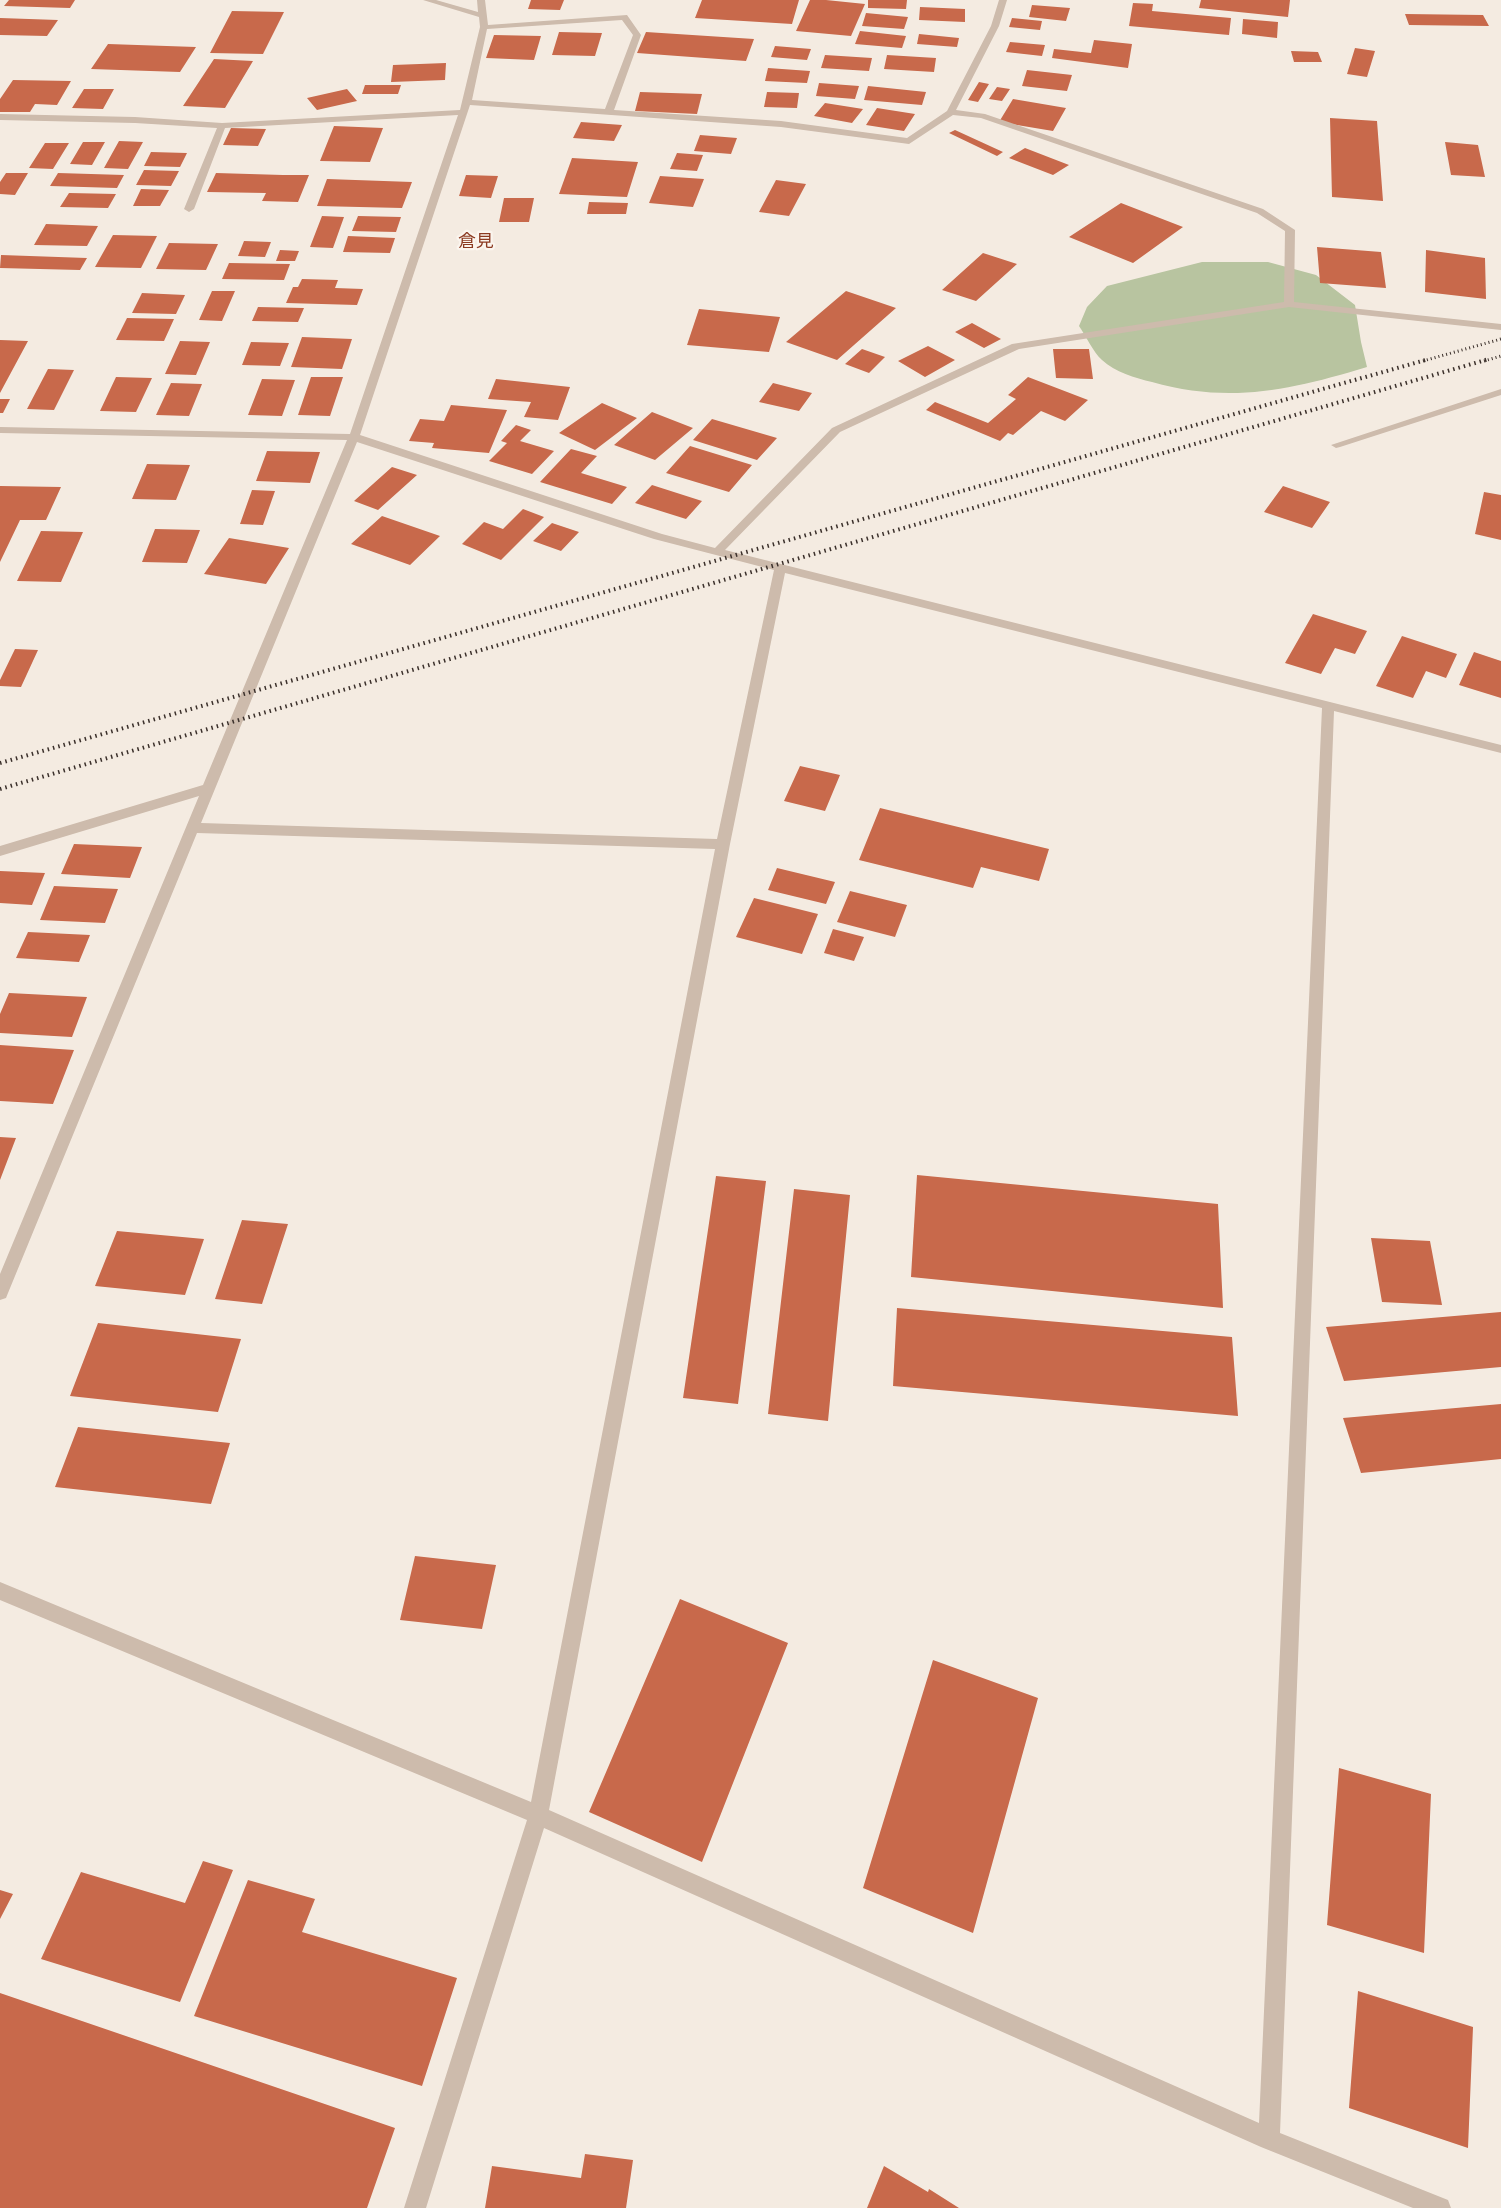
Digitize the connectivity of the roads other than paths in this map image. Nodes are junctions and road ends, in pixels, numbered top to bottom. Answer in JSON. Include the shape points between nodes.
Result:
{"nodes":[{"id":1,"x":427,"y":0,"type":"edge"},
{"id":2,"x":481,"y":0,"type":"edge"},
{"id":3,"x":1003,"y":0,"type":"edge"},
{"id":4,"x":483,"y":22,"type":"junction"},
{"id":5,"x":465,"y":107,"type":"junction"},
{"id":6,"x":951,"y":112,"type":"junction"},
{"id":7,"x":608,"y":113,"type":"junction"},
{"id":8,"x":0,"y":117,"type":"edge"},
{"id":9,"x":222,"y":126,"type":"junction"},
{"id":10,"x":189,"y":209,"type":"dead end"},
{"id":11,"x":1289,"y":304,"type":"junction"},
{"id":12,"x":1501,"y":327,"type":"edge"},
{"id":13,"x":1501,"y":392,"type":"edge"},
{"id":14,"x":0,"y":430,"type":"edge"},
{"id":15,"x":354,"y":437,"type":"junction"},
{"id":16,"x":1336,"y":445,"type":"dead end"},
{"id":17,"x":717,"y":552,"type":"junction"},
{"id":18,"x":780,"y":567,"type":"junction"},
{"id":19,"x":1328,"y":707,"type":"junction"},
{"id":20,"x":1501,"y":749,"type":"edge"},
{"id":21,"x":210,"y":788,"type":"junction"},
{"id":22,"x":193,"y":828,"type":"junction"},
{"id":23,"x":723,"y":844,"type":"junction"},
{"id":24,"x":0,"y":851,"type":"edge"},
{"id":25,"x":0,"y":1293,"type":"edge"},
{"id":26,"x":0,"y":1591,"type":"edge"},
{"id":27,"x":538,"y":1815,"type":"junction"},
{"id":28,"x":1269,"y":2139,"type":"junction"},
{"id":29,"x":415,"y":2208,"type":"edge"},
{"id":30,"x":1440,"y":2208,"type":"edge"}],
"edges":[{"from":1,"to":4,"type":"street"},
{"from":2,"to":4,"type":"street"},
{"from":3,"to":6,"type":"street","via":[[995,26]]},
{"from":4,"to":5,"type":"street"},
{"from":4,"to":7,"type":"street","via":[[512,27],[624,18],[638,35]]},
{"from":5,"to":7,"type":"street"},
{"from":5,"to":9,"type":"street"},
{"from":5,"to":15,"type":"street"},
{"from":6,"to":7,"type":"street","via":[[909,141],[781,124]]},
{"from":6,"to":11,"type":"street","via":[[982,116],[1260,211],[1290,230]]},
{"from":8,"to":9,"type":"street"},
{"from":9,"to":10,"type":"street"},
{"from":11,"to":12,"type":"street"},
{"from":11,"to":17,"type":"street","via":[[1016,346],[836,430]]},
{"from":13,"to":16,"type":"street"},
{"from":14,"to":15,"type":"street"},
{"from":15,"to":17,"type":"street","via":[[658,537]]},
{"from":15,"to":21,"type":"street"},
{"from":17,"to":18,"type":"street"},
{"from":18,"to":19,"type":"street"},
{"from":18,"to":23,"type":"street"},
{"from":19,"to":20,"type":"street"},
{"from":19,"to":28,"type":"street"},
{"from":21,"to":22,"type":"street"},
{"from":21,"to":24,"type":"street"},
{"from":22,"to":23,"type":"street"},
{"from":22,"to":25,"type":"street"},
{"from":23,"to":27,"type":"street"},
{"from":26,"to":27,"type":"street"},
{"from":27,"to":28,"type":"street"},
{"from":27,"to":29,"type":"street"},
{"from":28,"to":30,"type":"street"}]}
